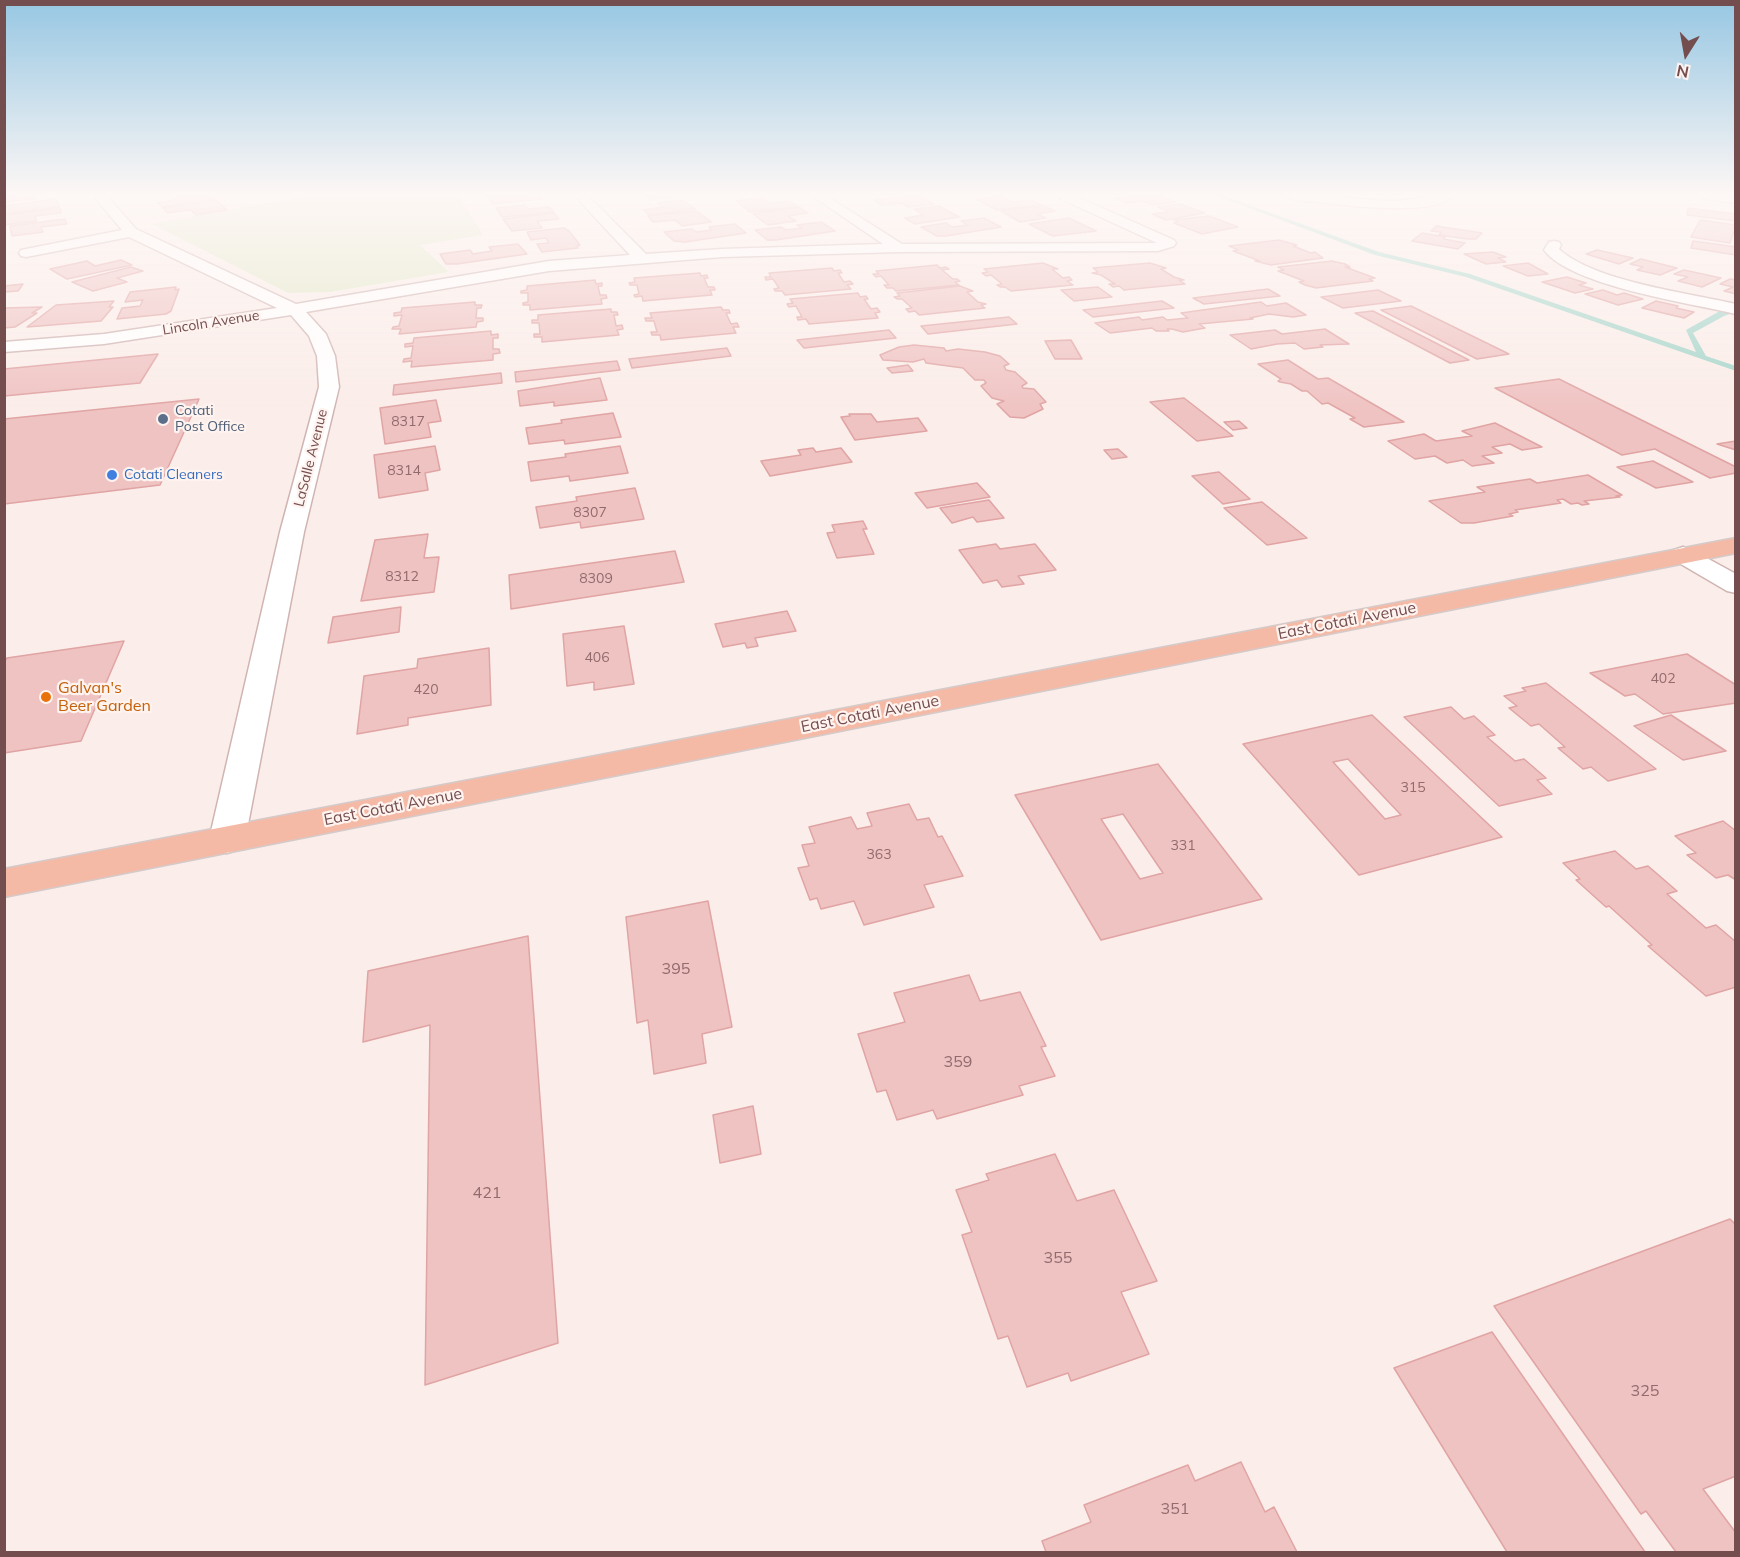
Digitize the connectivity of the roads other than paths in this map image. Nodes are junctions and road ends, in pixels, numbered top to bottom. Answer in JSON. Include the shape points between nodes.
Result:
{"nodes":[{"id":1,"x":207,"y":268,"type":"edge"},
{"id":2,"x":539,"y":268,"type":"edge"},
{"id":3,"x":1577,"y":268,"type":"edge"},
{"id":4,"x":295,"y":309,"type":"junction"},
{"id":5,"x":1736,"y":309,"type":"edge"},
{"id":6,"x":4,"y":347,"type":"edge"},
{"id":7,"x":1736,"y":545,"type":"edge"},
{"id":8,"x":1683,"y":555,"type":"junction"},
{"id":9,"x":1736,"y":585,"type":"edge"},
{"id":10,"x":227,"y":840,"type":"junction"},
{"id":11,"x":4,"y":883,"type":"edge"}],
"edges":[{"from":1,"to":4,"type":"street","name":"LaSalle Avenue"},
{"from":2,"to":4,"type":"street","name":"Lincoln Avenue"},
{"from":3,"to":5,"type":"street","via":[[1604,279]]},
{"from":4,"to":6,"type":"street","name":"Lincoln Avenue","via":[[104,339]]},
{"from":4,"to":10,"type":"street","name":"LaSalle Avenue","via":[[317,334],[326,357],[329,387],[292,532]]},
{"from":7,"to":8,"type":"main road","name":"East Cotati Avenue"},
{"from":8,"to":9,"type":"street"},
{"from":8,"to":10,"type":"main road","name":"East Cotati Avenue"},
{"from":10,"to":11,"type":"main road","name":"East Cotati Avenue"}]}
